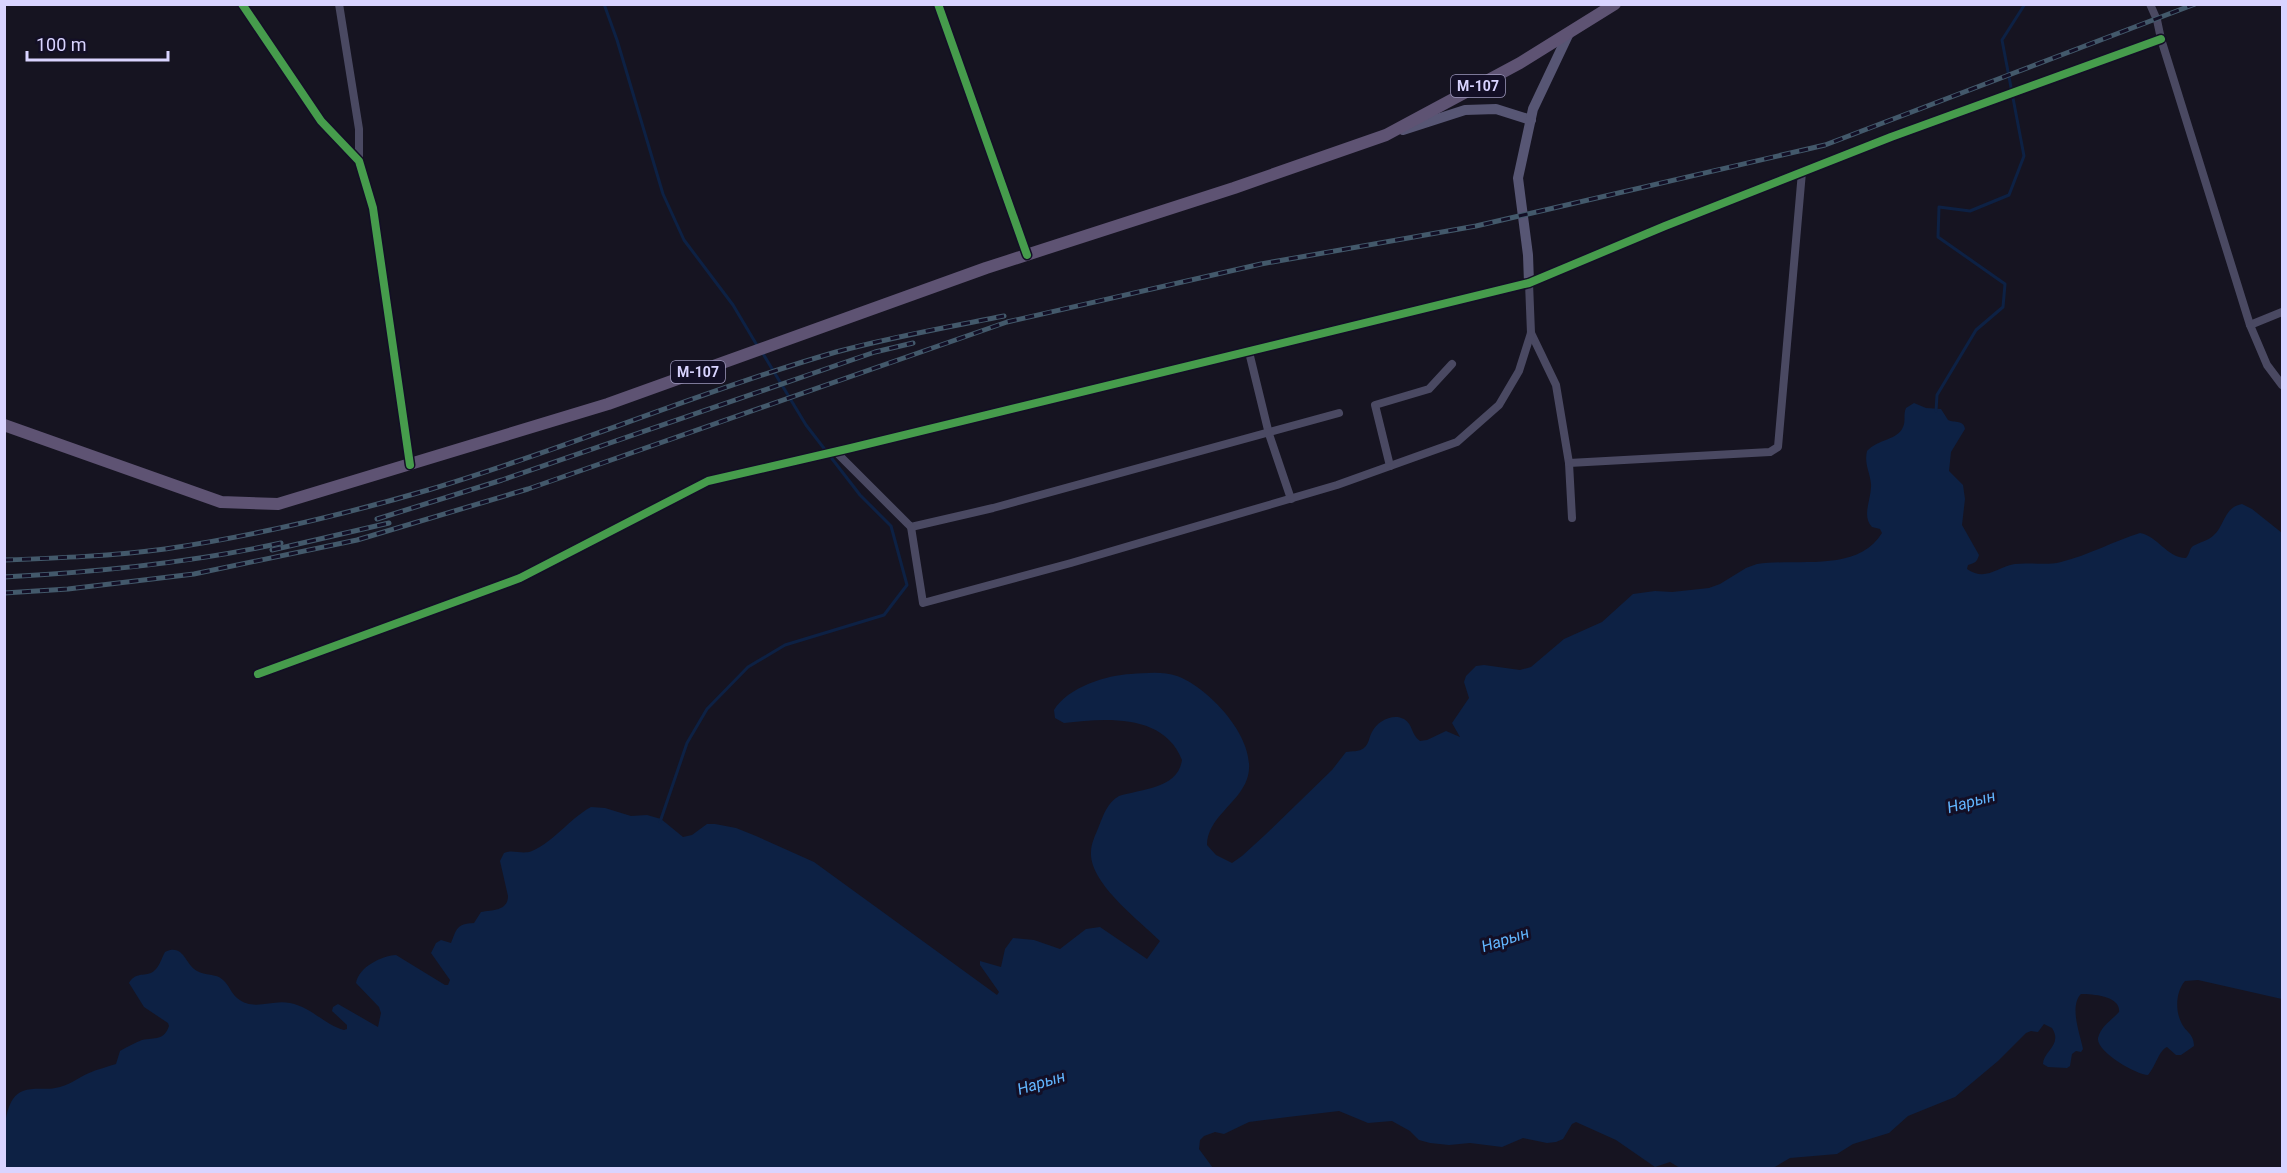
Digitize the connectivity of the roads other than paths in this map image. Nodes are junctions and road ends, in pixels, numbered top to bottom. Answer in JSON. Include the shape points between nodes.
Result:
{"nodes":[{"id":1,"x":242,"y":4,"type":"edge"},
{"id":2,"x":339,"y":4,"type":"edge"},
{"id":3,"x":938,"y":4,"type":"edge"},
{"id":4,"x":1616,"y":4,"type":"edge"},
{"id":5,"x":2150,"y":4,"type":"edge"},
{"id":6,"x":1569,"y":33,"type":"junction"},
{"id":7,"x":2161,"y":39,"type":"junction"},
{"id":8,"x":1531,"y":120,"type":"junction"},
{"id":9,"x":1386,"y":135,"type":"junction"},
{"id":10,"x":359,"y":161,"type":"junction"},
{"id":11,"x":1802,"y":172,"type":"junction"},
{"id":12,"x":1027,"y":255,"type":"junction"},
{"id":13,"x":1529,"y":283,"type":"junction"},
{"id":14,"x":2283,"y":312,"type":"edge"},
{"id":15,"x":2250,"y":325,"type":"junction"},
{"id":16,"x":1531,"y":333,"type":"junction"},
{"id":17,"x":1249,"y":352,"type":"junction"},
{"id":18,"x":1452,"y":364,"type":"dead end"},
{"id":19,"x":2283,"y":385,"type":"edge"},
{"id":20,"x":1339,"y":413,"type":"dead end"},
{"id":21,"x":4,"y":426,"type":"edge"},
{"id":22,"x":1269,"y":434,"type":"junction"},
{"id":23,"x":836,"y":452,"type":"junction"},
{"id":24,"x":1569,"y":463,"type":"junction"},
{"id":25,"x":410,"y":465,"type":"junction"},
{"id":26,"x":1390,"y":466,"type":"junction"},
{"id":27,"x":1291,"y":499,"type":"junction"},
{"id":28,"x":1572,"y":518,"type":"dead end"},
{"id":29,"x":910,"y":527,"type":"junction"},
{"id":30,"x":258,"y":674,"type":"dead end"}],
"edges":[{"from":1,"to":10,"type":"street","via":[[321,121]]},
{"from":2,"to":10,"type":"street","via":[[359,129]]},
{"from":3,"to":12,"type":"street"},
{"from":4,"to":6,"type":"main road","number":"М-107"},
{"from":5,"to":7,"type":"street"},
{"from":6,"to":8,"type":"street"},
{"from":6,"to":9,"type":"main road","number":"М-107"},
{"from":7,"to":11,"type":"street"},
{"from":7,"to":15,"type":"street"},
{"from":8,"to":9,"type":"street","via":[[1496,110],[1465,110]]},
{"from":8,"to":13,"type":"street","via":[[1518,178]]},
{"from":9,"to":12,"type":"main road","number":"М-107"},
{"from":10,"to":25,"type":"street","via":[[373,208]]},
{"from":11,"to":13,"type":"street"},
{"from":11,"to":24,"type":"street","via":[[1778,447],[1770,452]]},
{"from":12,"to":25,"type":"main road","number":"М-107","via":[[608,404]]},
{"from":13,"to":16,"type":"street"},
{"from":13,"to":17,"type":"street"},
{"from":14,"to":15,"type":"street"},
{"from":15,"to":19,"type":"street","via":[[2267,365]]},
{"from":16,"to":24,"type":"street","via":[[1556,385]]},
{"from":16,"to":26,"type":"street","via":[[1519,371],[1499,405],[1457,442]]},
{"from":17,"to":22,"type":"street"},
{"from":17,"to":23,"type":"street"},
{"from":18,"to":26,"type":"street","via":[[1429,389],[1375,405]]},
{"from":20,"to":22,"type":"street"},
{"from":21,"to":25,"type":"main road","number":"М-107","via":[[221,502],[278,504]]},
{"from":22,"to":27,"type":"street"},
{"from":22,"to":29,"type":"street"},
{"from":23,"to":29,"type":"street"},
{"from":23,"to":30,"type":"street","via":[[708,481],[520,578]]},
{"from":24,"to":28,"type":"street"},
{"from":26,"to":27,"type":"street"},
{"from":27,"to":29,"type":"street","via":[[923,603]]}]}
